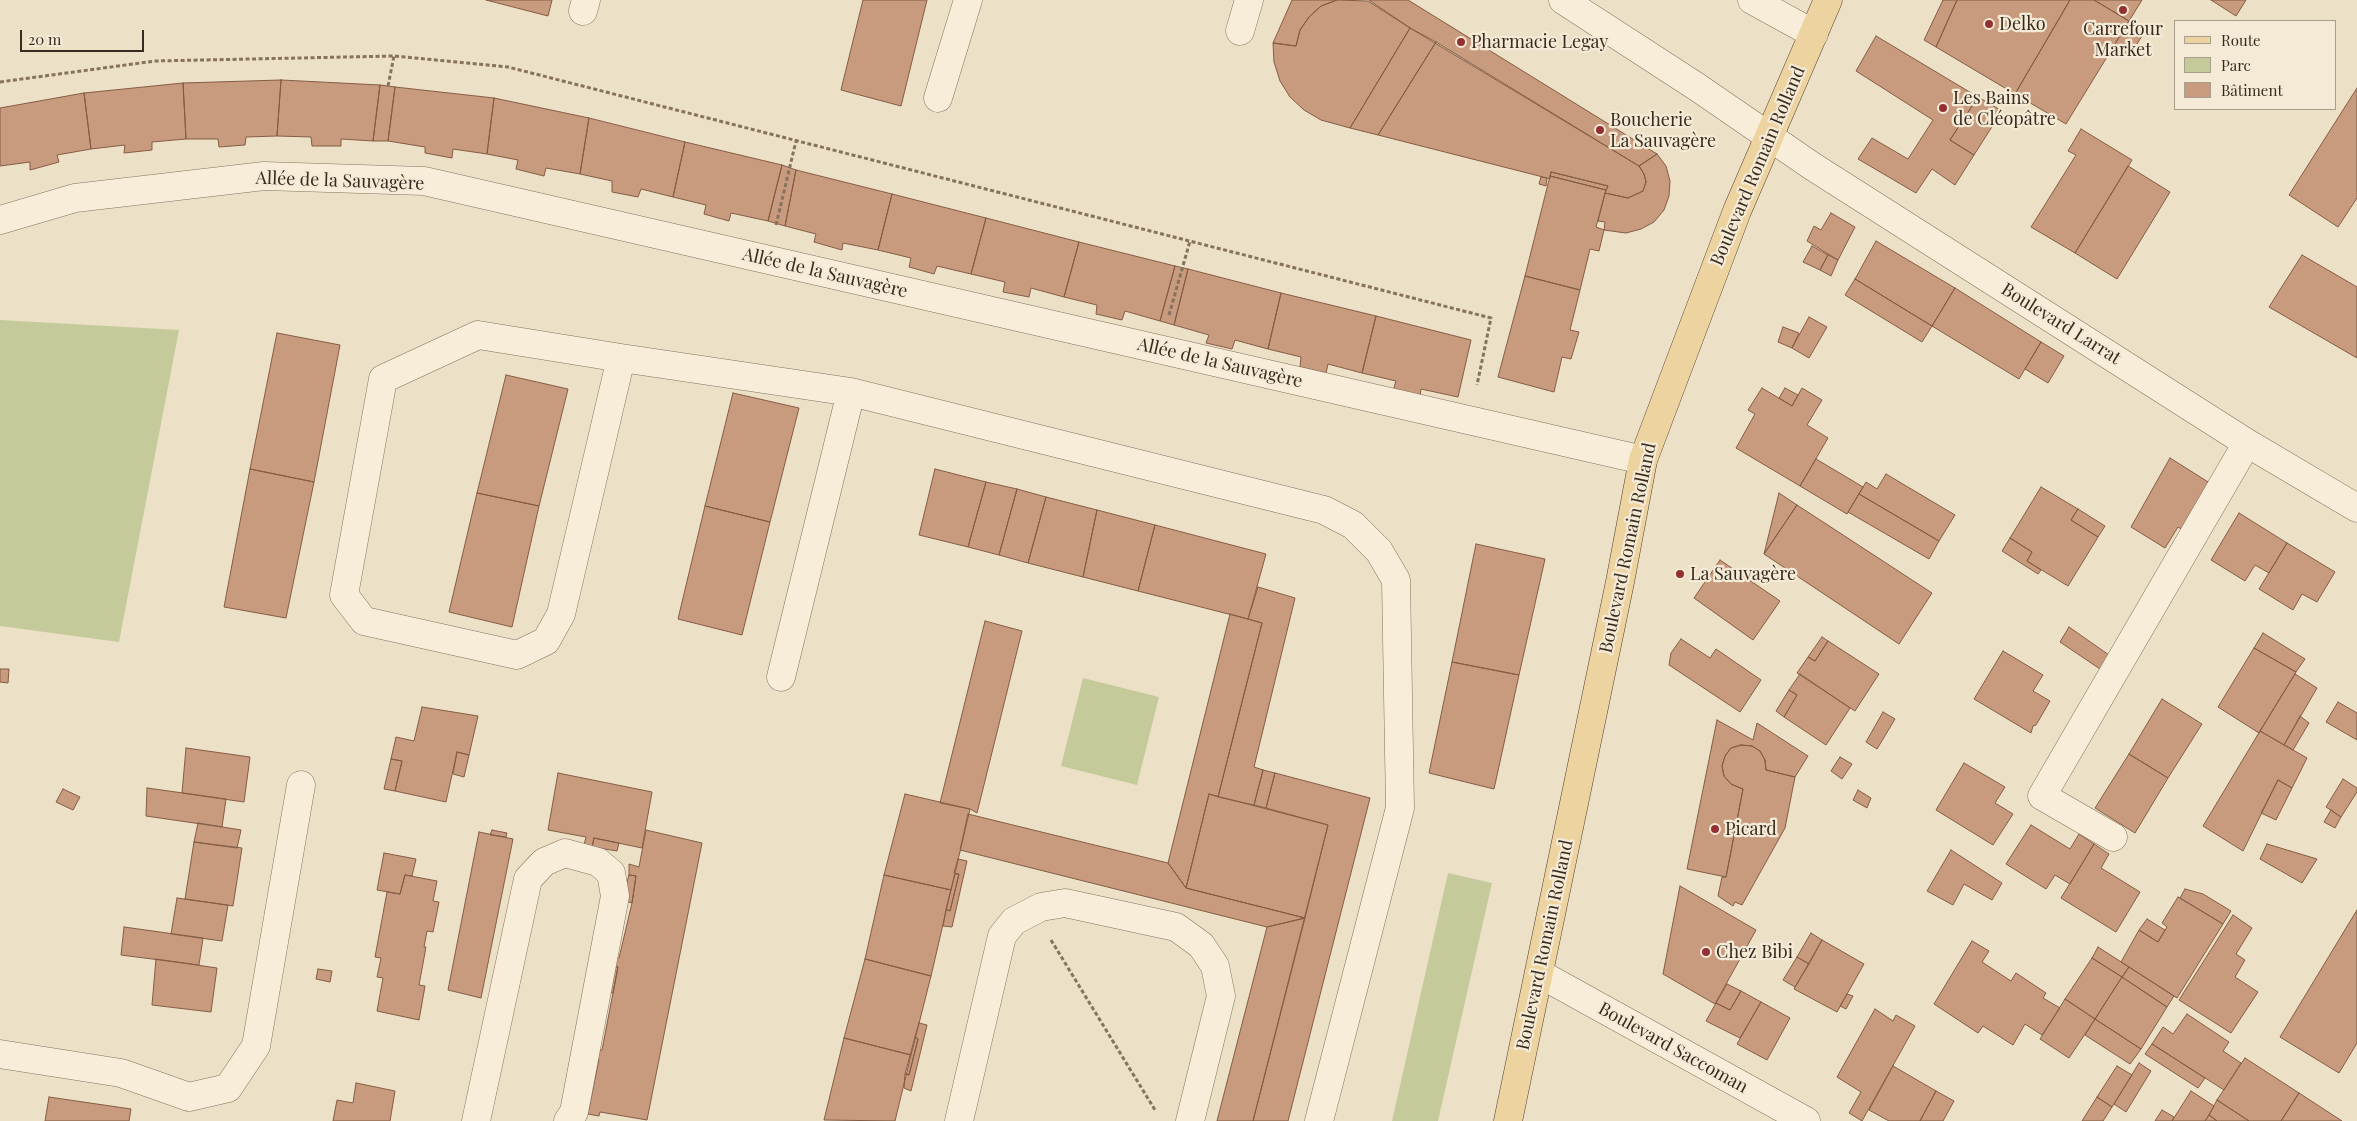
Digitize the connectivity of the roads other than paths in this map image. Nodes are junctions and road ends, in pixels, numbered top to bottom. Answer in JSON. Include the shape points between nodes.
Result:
{"nodes":[{"id":1,"x":968,"y":0,"type":"edge"},
{"id":2,"x":1249,"y":0,"type":"edge"},
{"id":3,"x":1563,"y":0,"type":"edge"},
{"id":4,"x":1752,"y":0,"type":"edge"},
{"id":5,"x":1828,"y":0,"type":"edge"},
{"id":6,"x":1240,"y":31,"type":"dead end"},
{"id":7,"x":1814,"y":34,"type":"junction"},
{"id":8,"x":938,"y":98,"type":"dead end"},
{"id":9,"x":1768,"y":136,"type":"junction"},
{"id":10,"x":0,"y":220,"type":"edge"},
{"id":11,"x":621,"y":358,"type":"junction"},
{"id":12,"x":851,"y":392,"type":"junction"},
{"id":13,"x":2247,"y":443,"type":"junction"},
{"id":14,"x":1643,"y":460,"type":"junction"},
{"id":15,"x":2357,"y":508,"type":"edge"},
{"id":16,"x":782,"y":677,"type":"dead end"},
{"id":17,"x":301,"y":785,"type":"dead end"},
{"id":18,"x":2113,"y":837,"type":"dead end"},
{"id":19,"x":1540,"y":974,"type":"junction"},
{"id":20,"x":0,"y":1054,"type":"edge"},
{"id":21,"x":476,"y":1121,"type":"edge"},
{"id":22,"x":568,"y":1121,"type":"edge"},
{"id":23,"x":959,"y":1121,"type":"edge"},
{"id":24,"x":1190,"y":1121,"type":"edge"},
{"id":25,"x":1319,"y":1121,"type":"edge"},
{"id":26,"x":1508,"y":1121,"type":"edge"},
{"id":27,"x":1806,"y":1121,"type":"edge"}],
"edges":[{"from":1,"to":8,"type":"street"},
{"from":2,"to":6,"type":"street"},
{"from":3,"to":9,"type":"street","name":"Boulevard Larrat"},
{"from":4,"to":7,"type":"street"},
{"from":5,"to":7,"type":"main road","name":"Boulevard Romain Rolland"},
{"from":7,"to":9,"type":"main road","name":"Boulevard Romain Rolland"},
{"from":9,"to":13,"type":"street","name":"Boulevard Larrat"},
{"from":9,"to":14,"type":"main road","name":"Boulevard Romain Rolland"},
{"from":10,"to":14,"type":"street","name":"Allée de la Sauvagère","via":[[76,198],[264,176],[424,181]]},
{"from":11,"to":11,"type":"street","via":[[478,335],[383,379],[344,595],[364,621],[517,655],[546,641],[561,614]]},
{"from":11,"to":12,"type":"street"},
{"from":12,"to":16,"type":"street"},
{"from":12,"to":25,"type":"street","via":[[1324,510],[1353,525],[1379,551],[1396,580],[1400,808]]},
{"from":13,"to":15,"type":"street","name":"Boulevard Larrat"},
{"from":13,"to":18,"type":"street","via":[[2042,796]]},
{"from":14,"to":19,"type":"main road","name":"Boulevard Romain Rolland"},
{"from":17,"to":20,"type":"street","via":[[256,1046],[228,1088],[188,1097],[121,1073]]},
{"from":19,"to":26,"type":"main road","name":"Boulevard Romain Rolland"},
{"from":19,"to":27,"type":"street","name":"Boulevard Saccoman"},
{"from":21,"to":22,"type":"street","via":[[528,880],[544,862],[565,853],[598,862],[611,873],[615,896],[574,1112]]},
{"from":23,"to":24,"type":"street","via":[[1002,936],[1014,920],[1041,907],[1065,903],[1176,927],[1201,945],[1215,966],[1222,996]]}]}
